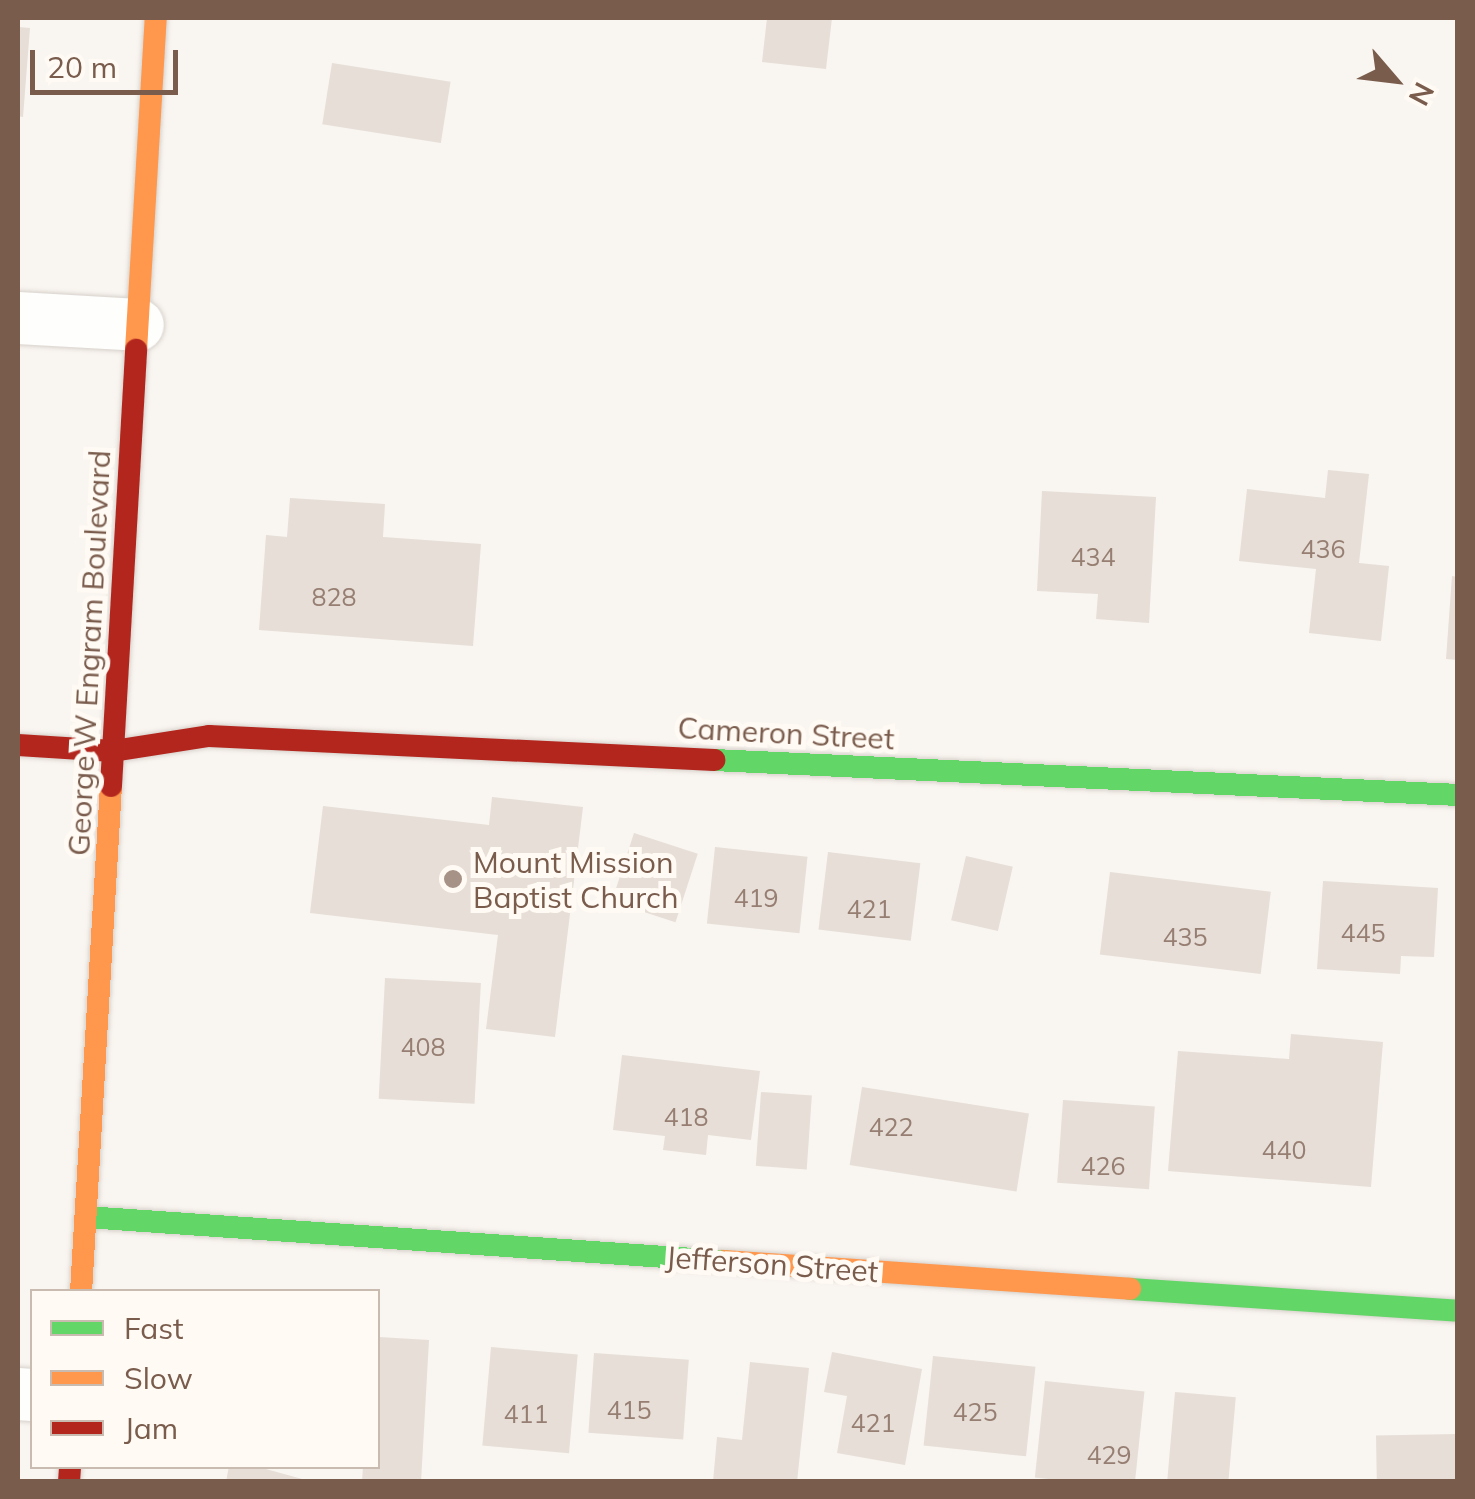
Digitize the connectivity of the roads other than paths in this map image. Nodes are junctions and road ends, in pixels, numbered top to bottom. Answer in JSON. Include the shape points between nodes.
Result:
{"nodes":[{"id":1,"x":156,"y":18,"type":"edge"},
{"id":2,"x":18,"y":318,"type":"edge"},
{"id":3,"x":138,"y":325,"type":"junction"},
{"id":4,"x":18,"y":745,"type":"edge"},
{"id":5,"x":112,"y":751,"type":"junction"},
{"id":6,"x":1458,"y":795,"type":"edge"},
{"id":7,"x":86,"y":1217,"type":"junction"},
{"id":8,"x":81,"y":1289,"type":"edge"},
{"id":9,"x":1458,"y":1311,"type":"edge"}],
"edges":[{"from":1,"to":3,"type":"street","name":"George W Engram Boulevard"},
{"from":2,"to":3,"type":"street"},
{"from":3,"to":5,"type":"street","name":"George W Engram Boulevard"},
{"from":4,"to":5,"type":"street","name":"Cameron Street"},
{"from":5,"to":6,"type":"street","name":"Cameron Street","via":[[209,736]]},
{"from":5,"to":7,"type":"street","name":"George W Engram Boulevard"},
{"from":7,"to":8,"type":"street","name":"George W Engram Boulevard"},
{"from":7,"to":9,"type":"street","name":"Jefferson Street"}]}
